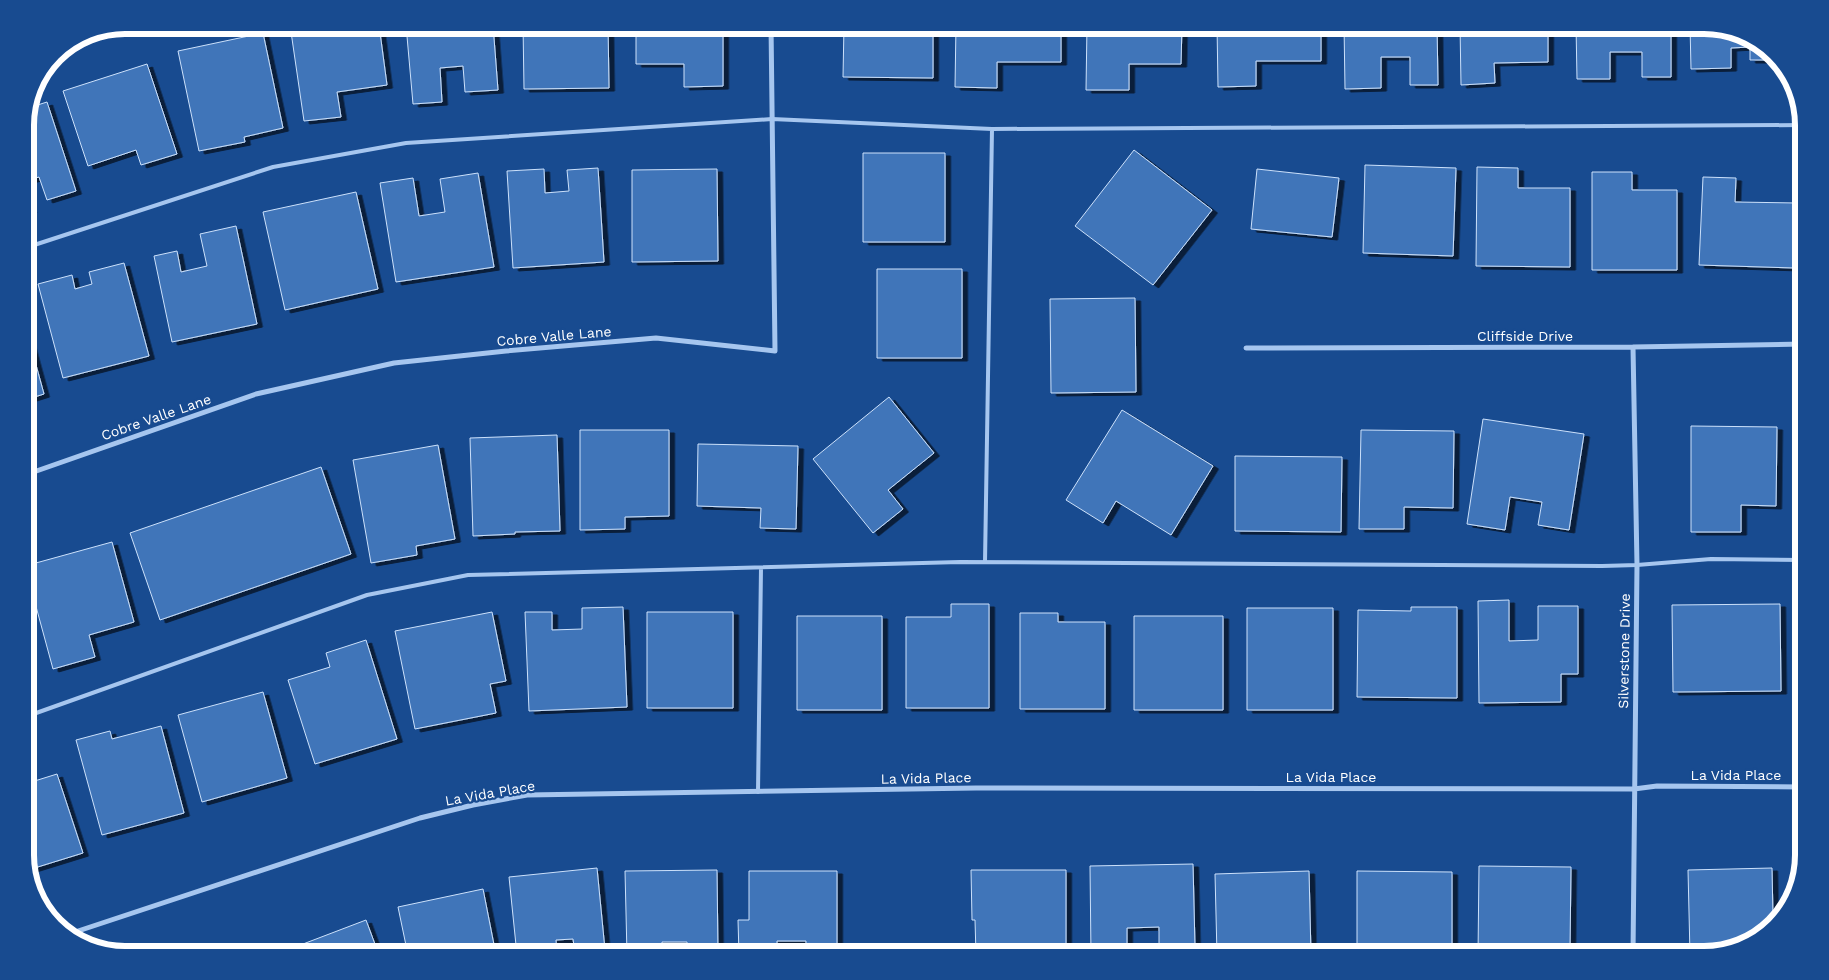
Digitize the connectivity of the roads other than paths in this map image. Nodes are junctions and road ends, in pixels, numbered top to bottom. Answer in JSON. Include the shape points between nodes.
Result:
{"nodes":[{"id":1,"x":771,"y":34,"type":"edge"},
{"id":2,"x":772,"y":119,"type":"junction"},
{"id":3,"x":1795,"y":125,"type":"edge"},
{"id":4,"x":992,"y":129,"type":"junction"},
{"id":5,"x":34,"y":245,"type":"edge"},
{"id":6,"x":1795,"y":344,"type":"edge"},
{"id":7,"x":1633,"y":347,"type":"junction"},
{"id":8,"x":1246,"y":348,"type":"dead end"},
{"id":9,"x":34,"y":471,"type":"edge"},
{"id":10,"x":1795,"y":560,"type":"edge"},
{"id":11,"x":985,"y":562,"type":"junction"},
{"id":12,"x":1637,"y":565,"type":"junction"},
{"id":13,"x":761,"y":568,"type":"junction"},
{"id":14,"x":34,"y":714,"type":"edge"},
{"id":15,"x":1795,"y":787,"type":"edge"},
{"id":16,"x":1634,"y":789,"type":"junction"},
{"id":17,"x":758,"y":792,"type":"junction"},
{"id":18,"x":76,"y":932,"type":"edge"},
{"id":19,"x":1633,"y":946,"type":"edge"}],
"edges":[{"from":1,"to":2,"type":"street","name":"Cobre Valle Lane"},
{"from":2,"to":4,"type":"lane"},
{"from":2,"to":5,"type":"lane","via":[[406,143],[273,167]]},
{"from":2,"to":9,"type":"street","name":"Cobre Valle Lane","via":[[775,351],[656,338],[394,364],[256,394]]},
{"from":3,"to":4,"type":"lane"},
{"from":4,"to":11,"type":"lane"},
{"from":6,"to":7,"type":"street","name":"Cliffside Drive"},
{"from":7,"to":8,"type":"street","name":"Cliffside Drive"},
{"from":7,"to":12,"type":"street","name":"Silverstone Drive"},
{"from":10,"to":12,"type":"lane","via":[[1711,559]]},
{"from":11,"to":12,"type":"lane"},
{"from":11,"to":13,"type":"lane"},
{"from":12,"to":16,"type":"street","name":"Silverstone Drive"},
{"from":13,"to":14,"type":"lane","via":[[468,575],[377,593]]},
{"from":13,"to":17,"type":"lane"},
{"from":15,"to":16,"type":"street","name":"La Vida Place","via":[[1657,786]]},
{"from":16,"to":17,"type":"street","name":"La Vida Place","via":[[976,788]]},
{"from":16,"to":19,"type":"street","name":"Silverstone Drive"},
{"from":17,"to":18,"type":"street","name":"La Vida Place","via":[[527,795],[473,805],[420,818]]}]}
